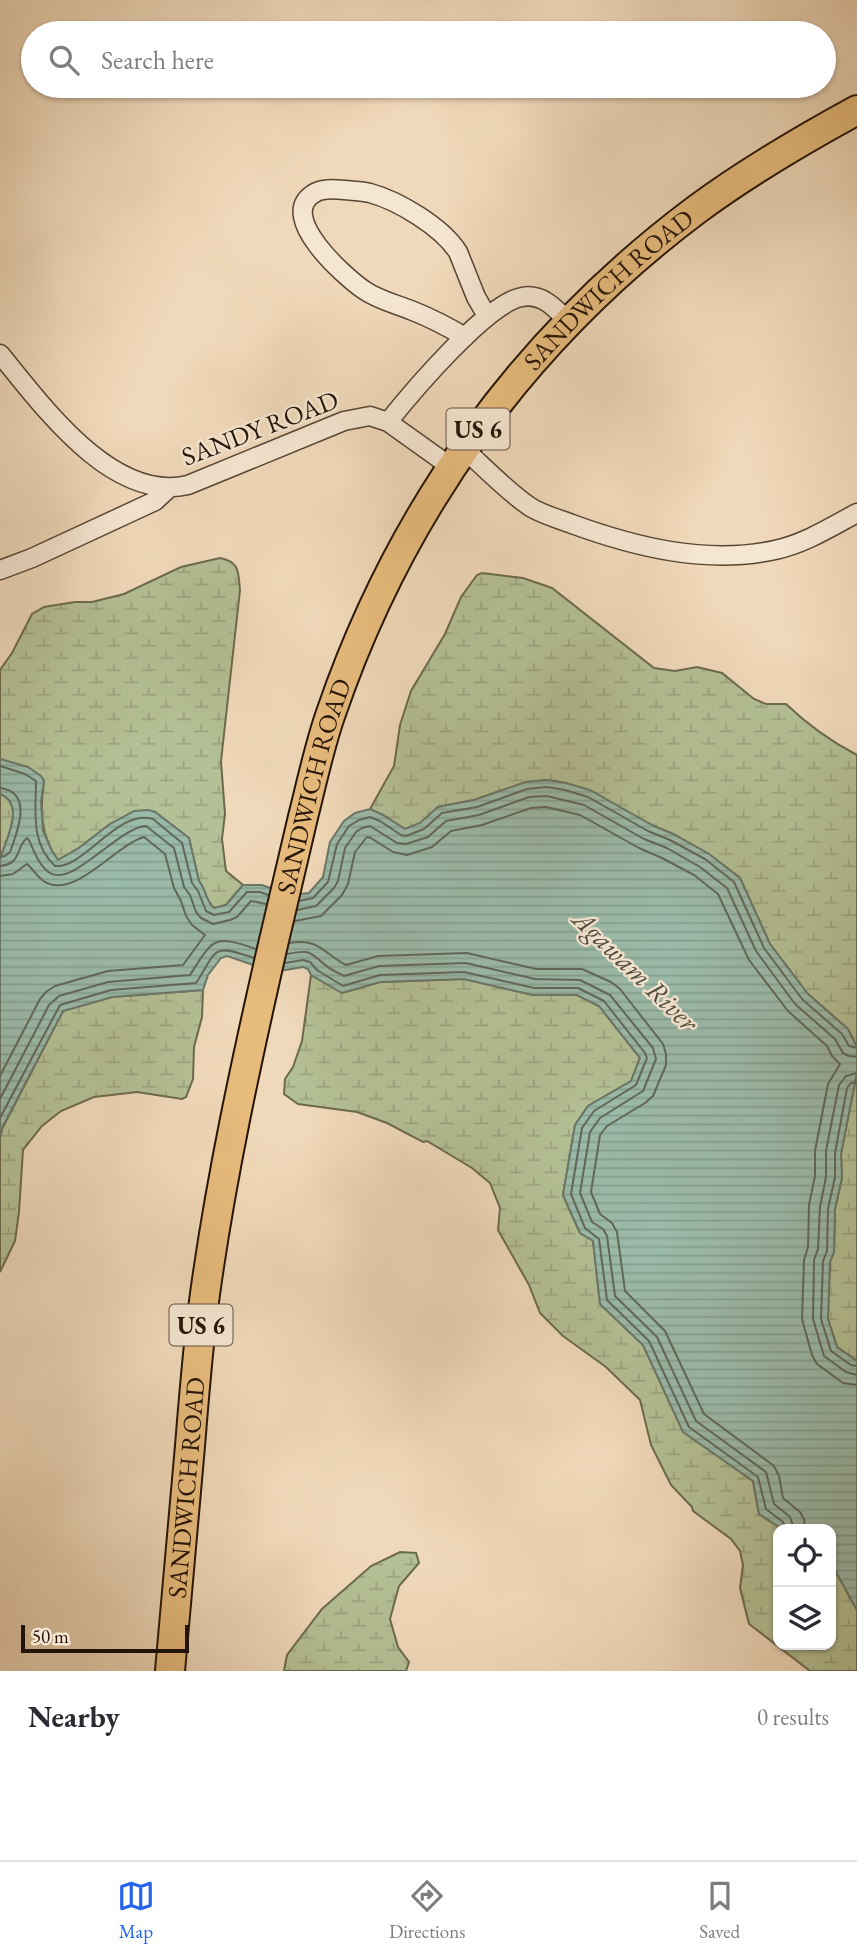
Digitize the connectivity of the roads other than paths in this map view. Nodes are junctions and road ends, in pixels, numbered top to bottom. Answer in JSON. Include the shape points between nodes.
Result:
{"nodes":[{"id":1,"x":856,"y":113,"type":"edge"},
{"id":2,"x":487,"y":316,"type":"junction"},
{"id":3,"x":568,"y":321,"type":"junction"},
{"id":4,"x":465,"y":337,"type":"junction"},
{"id":5,"x":0,"y":354,"type":"edge"},
{"id":6,"x":388,"y":422,"type":"junction"},
{"id":7,"x":458,"y":458,"type":"junction"},
{"id":8,"x":169,"y":488,"type":"junction"},
{"id":9,"x":857,"y":513,"type":"edge"},
{"id":10,"x":0,"y":570,"type":"edge"},
{"id":11,"x":170,"y":1671,"type":"edge"}],
"edges":[{"from":1,"to":3,"type":"main road","name":"SANDWICH ROAD","number":"US 6","via":[[771,160],[699,208],[618,273]]},
{"from":2,"to":3,"type":"street","via":[[524,296],[548,302]]},
{"from":2,"to":4,"type":"street"},
{"from":2,"to":4,"type":"street","via":[[454,246],[418,217],[363,192],[329,189],[308,198],[303,216],[311,236],[352,281],[376,297],[436,320]]},
{"from":3,"to":7,"type":"main road","name":"SANDWICH ROAD","number":"US 6","via":[[508,389]]},
{"from":4,"to":6,"type":"street"},
{"from":5,"to":8,"type":"street","name":"SANDY ROAD","via":[[35,397],[97,458],[127,478]]},
{"from":6,"to":7,"type":"street","name":"SANDY ROAD"},
{"from":6,"to":8,"type":"street","name":"SANDY ROAD","via":[[357,417],[210,478]]},
{"from":7,"to":9,"type":"street","name":"SANDY ROAD","via":[[533,508],[602,535],[692,554],[777,550]]},
{"from":7,"to":11,"type":"main road","name":"SANDWICH ROAD","number":"US 6","via":[[400,554],[341,685],[286,887],[238,1104],[204,1297]]},
{"from":8,"to":10,"type":"street","via":[[155,502]]}]}
